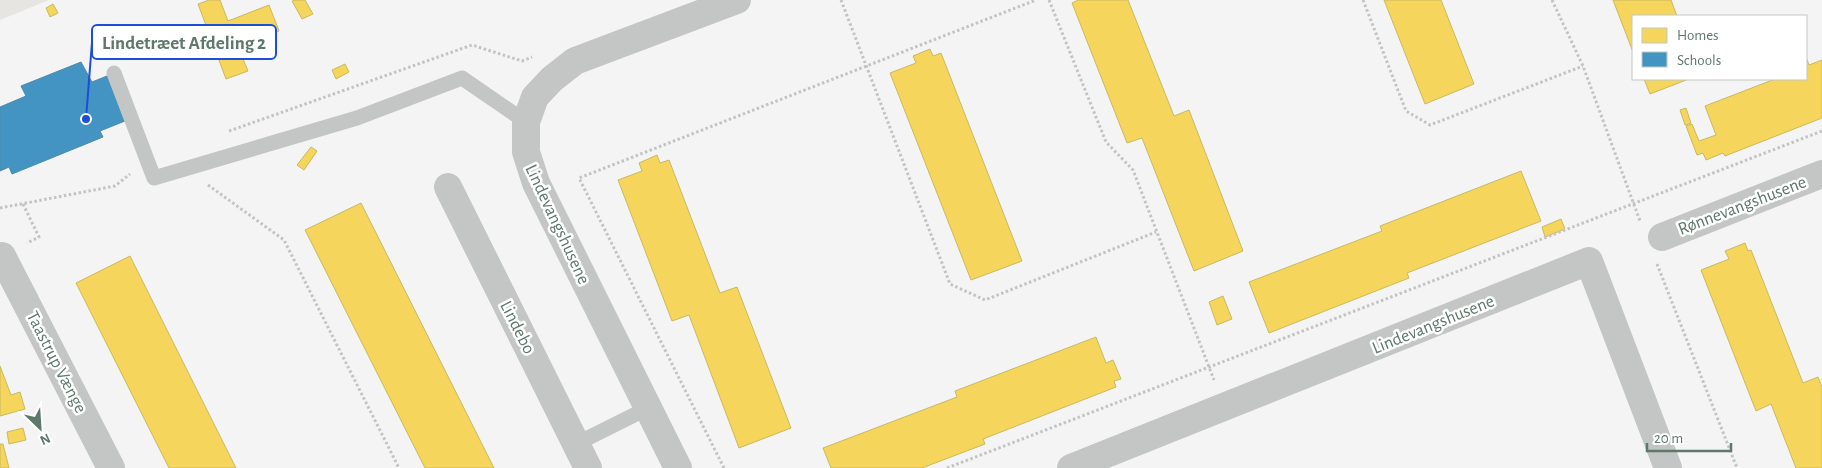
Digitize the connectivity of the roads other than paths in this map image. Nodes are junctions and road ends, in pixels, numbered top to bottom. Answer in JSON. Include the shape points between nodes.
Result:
{"nodes":[{"id":1,"x":737,"y":0,"type":"edge"},
{"id":2,"x":114,"y":73,"type":"dead end"},
{"id":3,"x":526,"y":122,"type":"junction"},
{"id":4,"x":1822,"y":174,"type":"edge"},
{"id":5,"x":448,"y":187,"type":"dead end"},
{"id":6,"x":1662,"y":237,"type":"dead end"},
{"id":7,"x":2,"y":256,"type":"dead end"},
{"id":8,"x":648,"y":408,"type":"junction"},
{"id":9,"x":576,"y":444,"type":"junction"},
{"id":10,"x":111,"y":468,"type":"edge"},
{"id":11,"x":588,"y":468,"type":"edge"},
{"id":12,"x":678,"y":468,"type":"edge"},
{"id":13,"x":1071,"y":468,"type":"edge"},
{"id":14,"x":1668,"y":468,"type":"edge"}],
"edges":[{"from":1,"to":3,"type":"street","name":"Lindevangshusene","via":[[575,61],[535,97]]},
{"from":2,"to":3,"type":"lane","via":[[154,178],[357,118],[462,78]]},
{"from":3,"to":8,"type":"street","name":"Lindevangshusene","via":[[526,152],[536,183]]},
{"from":4,"to":6,"type":"street","name":"Rønnevangshusene"},
{"from":5,"to":9,"type":"street","name":"Lindebo"},
{"from":7,"to":10,"type":"street","name":"Taastrup Vænge"},
{"from":8,"to":9,"type":"lane"},
{"from":8,"to":12,"type":"street","name":"Lindevangshusene"},
{"from":9,"to":11,"type":"street","name":"Lindebo"},
{"from":13,"to":14,"type":"street","name":"Lindevangshusene","via":[[1590,261]]}]}
